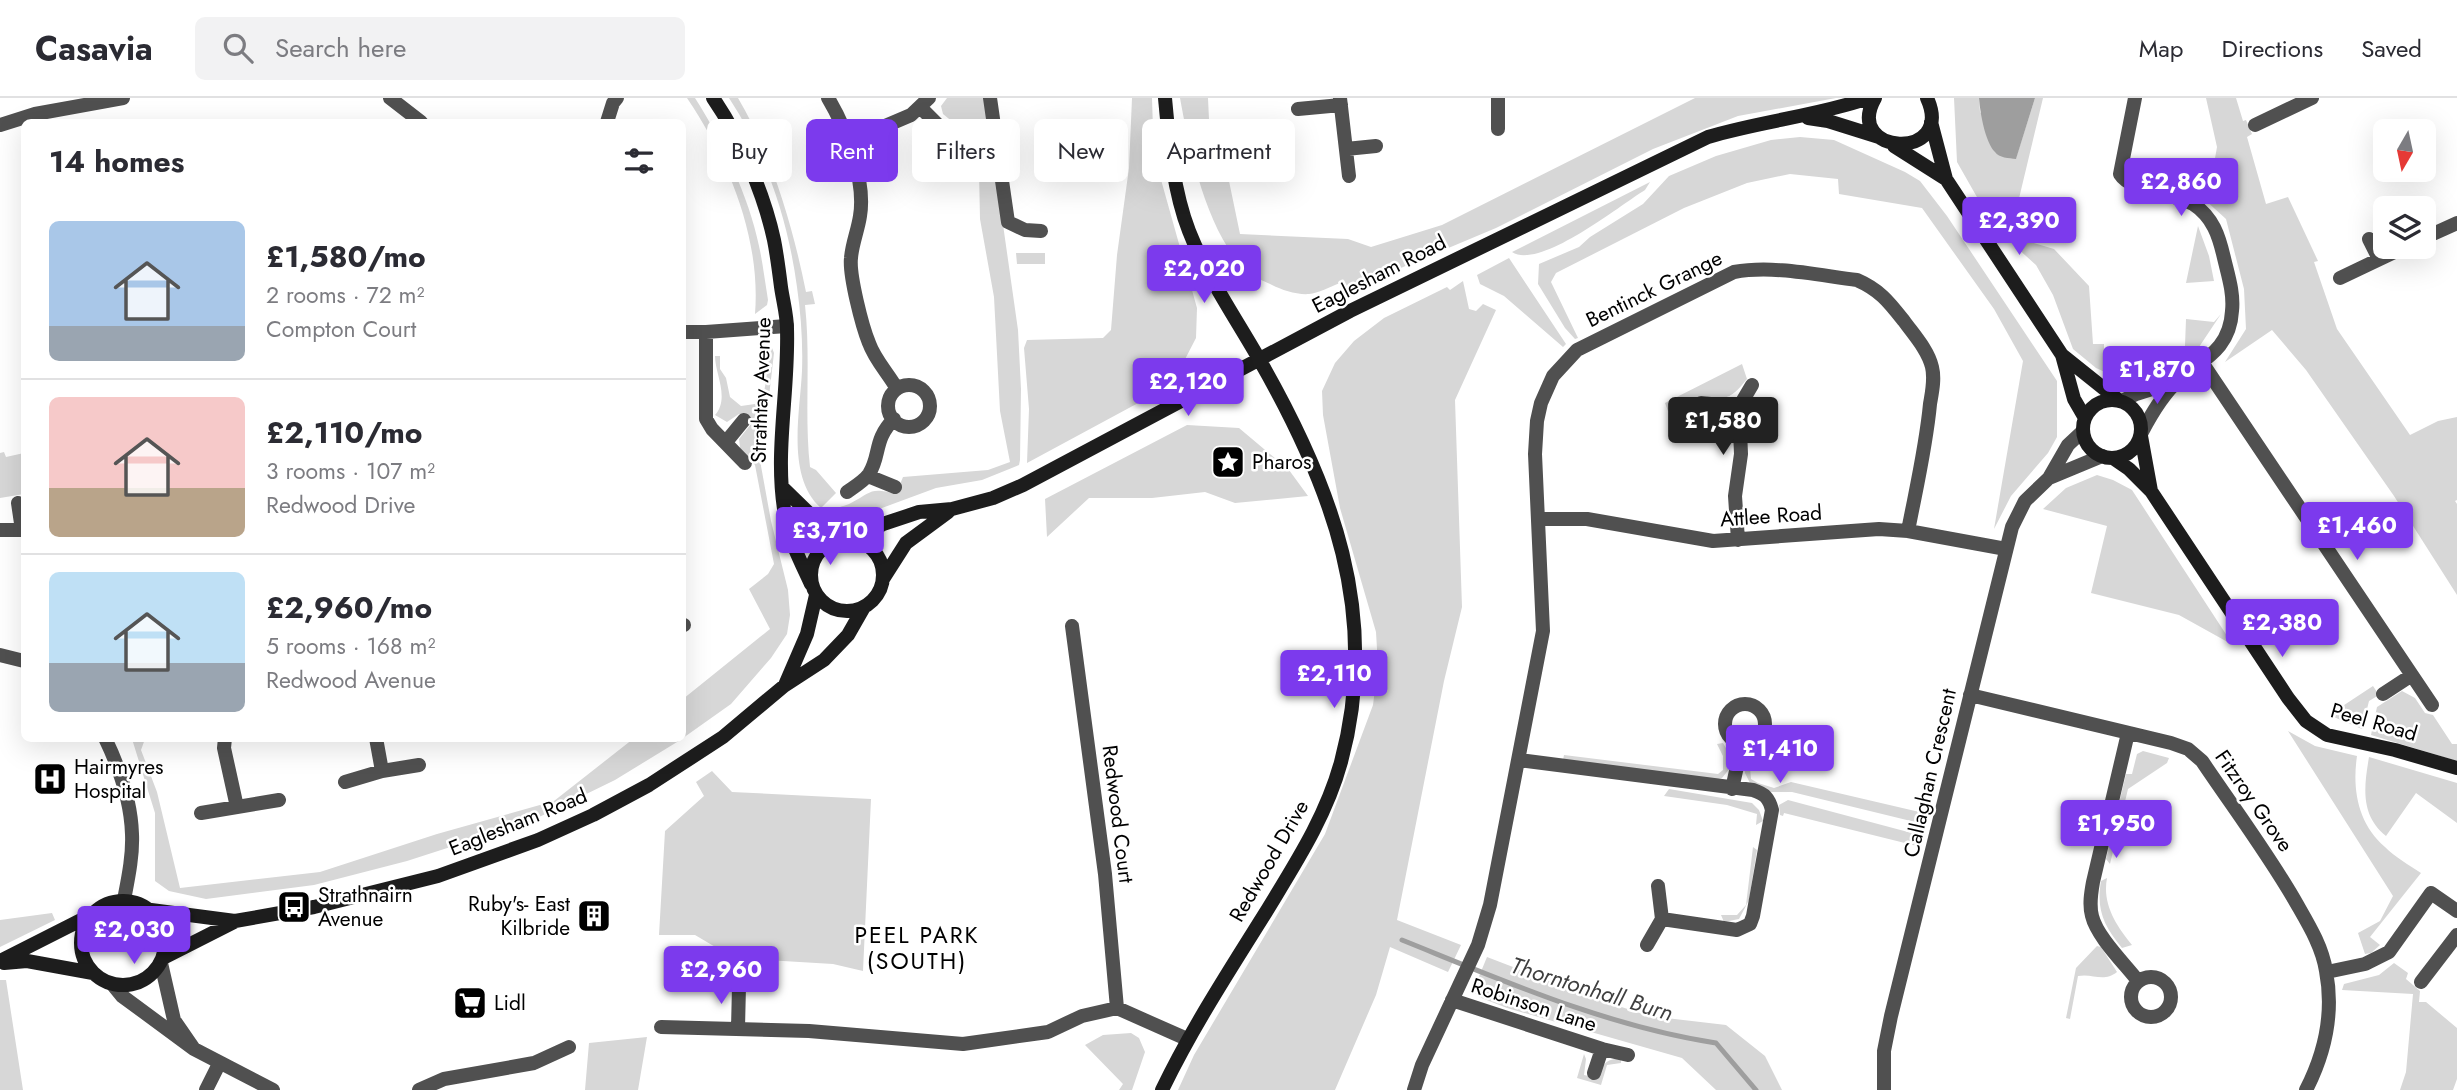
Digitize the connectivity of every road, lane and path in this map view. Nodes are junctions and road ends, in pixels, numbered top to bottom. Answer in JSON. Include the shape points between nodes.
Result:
{"nodes":[{"id":1,"x":123,"y":98,"type":"edge"},
{"id":2,"x":390,"y":98,"type":"edge"},
{"id":3,"x":617,"y":98,"type":"edge"},
{"id":4,"x":713,"y":98,"type":"edge"},
{"id":5,"x":828,"y":98,"type":"edge"},
{"id":6,"x":990,"y":98,"type":"edge"},
{"id":7,"x":1165,"y":98,"type":"edge"},
{"id":8,"x":1498,"y":98,"type":"edge"},
{"id":9,"x":1872,"y":98,"type":"edge"},
{"id":10,"x":2135,"y":98,"type":"edge"},
{"id":11,"x":2312,"y":98,"type":"edge"},
{"id":12,"x":1929,"y":101,"type":"edge"},
{"id":13,"x":1340,"y":102,"type":"edge"},
{"id":14,"x":925,"y":103,"type":"edge"},
{"id":15,"x":1298,"y":109,"type":"dead end"},
{"id":16,"x":1797,"y":116,"type":"junction"},
{"id":17,"x":417,"y":119,"type":"edge"},
{"id":18,"x":608,"y":119,"type":"edge"},
{"id":19,"x":839,"y":119,"type":"edge"},
{"id":20,"x":935,"y":119,"type":"edge"},
{"id":21,"x":898,"y":121,"type":"edge"},
{"id":22,"x":1931,"y":122,"type":"junction"},
{"id":23,"x":0,"y":125,"type":"edge"},
{"id":24,"x":2255,"y":125,"type":"dead end"},
{"id":25,"x":1498,"y":129,"type":"dead end"},
{"id":26,"x":1879,"y":137,"type":"junction"},
{"id":27,"x":1893,"y":145,"type":"junction"},
{"id":28,"x":1376,"y":146,"type":"dead end"},
{"id":29,"x":1346,"y":149,"type":"junction"},
{"id":30,"x":1349,"y":176,"type":"dead end"},
{"id":31,"x":1946,"y":178,"type":"junction"},
{"id":32,"x":859,"y":182,"type":"edge"},
{"id":33,"x":2457,"y":223,"type":"edge"},
{"id":34,"x":1041,"y":231,"type":"dead end"},
{"id":35,"x":2436,"y":233,"type":"edge"},
{"id":36,"x":2369,"y":239,"type":"dead end"},
{"id":37,"x":2379,"y":260,"type":"joint"},
{"id":38,"x":2340,"y":278,"type":"dead end"},
{"id":39,"x":787,"y":326,"type":"junction"},
{"id":40,"x":686,"y":332,"type":"edge"},
{"id":41,"x":706,"y":332,"type":"junction"},
{"id":42,"x":2062,"y":355,"type":"junction"},
{"id":43,"x":1259,"y":359,"type":"junction"},
{"id":44,"x":2203,"y":364,"type":"junction"},
{"id":45,"x":2179,"y":380,"type":"junction"},
{"id":46,"x":1752,"y":385,"type":"dead end"},
{"id":47,"x":897,"y":389,"type":"junction"},
{"id":48,"x":2120,"y":400,"type":"junction"},
{"id":49,"x":1702,"y":403,"type":"dead end"},
{"id":50,"x":1739,"y":407,"type":"junction"},
{"id":51,"x":894,"y":419,"type":"junction"},
{"id":52,"x":744,"y":420,"type":"dead end"},
{"id":53,"x":2084,"y":424,"type":"junction"},
{"id":54,"x":2142,"y":434,"type":"junction"},
{"id":55,"x":726,"y":442,"type":"junction"},
{"id":56,"x":2108,"y":457,"type":"junction"},
{"id":57,"x":745,"y":463,"type":"dead end"},
{"id":58,"x":868,"y":477,"type":"junction"},
{"id":59,"x":2049,"y":478,"type":"junction"},
{"id":60,"x":782,"y":487,"type":"junction"},
{"id":61,"x":895,"y":487,"type":"dead end"},
{"id":62,"x":2151,"y":491,"type":"junction"},
{"id":63,"x":847,"y":492,"type":"dead end"},
{"id":64,"x":18,"y":503,"type":"dead end"},
{"id":65,"x":952,"y":509,"type":"junction"},
{"id":66,"x":21,"y":519,"type":"edge"},
{"id":67,"x":1539,"y":519,"type":"junction"},
{"id":68,"x":0,"y":530,"type":"edge"},
{"id":69,"x":21,"y":530,"type":"edge"},
{"id":70,"x":1908,"y":531,"type":"junction"},
{"id":71,"x":849,"y":540,"type":"junction"},
{"id":72,"x":1738,"y":540,"type":"junction"},
{"id":73,"x":2006,"y":549,"type":"junction"},
{"id":74,"x":882,"y":581,"type":"junction"},
{"id":75,"x":814,"y":589,"type":"junction"},
{"id":76,"x":864,"y":607,"type":"junction"},
{"id":77,"x":1072,"y":626,"type":"dead end"},
{"id":78,"x":0,"y":655,"type":"edge"},
{"id":79,"x":21,"y":660,"type":"edge"},
{"id":80,"x":2412,"y":675,"type":"junction"},
{"id":81,"x":784,"y":686,"type":"junction"},
{"id":82,"x":2383,"y":694,"type":"dead end"},
{"id":83,"x":1970,"y":695,"type":"junction"},
{"id":84,"x":2432,"y":705,"type":"dead end"},
{"id":85,"x":2128,"y":733,"type":"junction"},
{"id":86,"x":107,"y":742,"type":"edge"},
{"id":87,"x":115,"y":742,"type":"edge"},
{"id":88,"x":225,"y":742,"type":"edge"},
{"id":89,"x":377,"y":742,"type":"edge"},
{"id":90,"x":1742,"y":744,"type":"dead end"},
{"id":91,"x":114,"y":758,"type":"junction"},
{"id":92,"x":1519,"y":760,"type":"junction"},
{"id":93,"x":419,"y":765,"type":"dead end"},
{"id":94,"x":2457,"y":768,"type":"edge"},
{"id":95,"x":382,"y":771,"type":"junction"},
{"id":96,"x":345,"y":782,"type":"dead end"},
{"id":97,"x":1732,"y":789,"type":"junction"},
{"id":98,"x":279,"y":800,"type":"dead end"},
{"id":99,"x":237,"y":807,"type":"junction"},
{"id":100,"x":201,"y":813,"type":"dead end"},
{"id":101,"x":1658,"y":886,"type":"dead end"},
{"id":102,"x":124,"y":901,"type":"junction"},
{"id":103,"x":151,"y":910,"type":"junction"},
{"id":104,"x":2457,"y":912,"type":"edge"},
{"id":105,"x":90,"y":916,"type":"junction"},
{"id":106,"x":1662,"y":919,"type":"junction"},
{"id":107,"x":235,"y":921,"type":"junction"},
{"id":108,"x":2457,"y":935,"type":"edge"},
{"id":109,"x":1647,"y":945,"type":"dead end"},
{"id":110,"x":162,"y":960,"type":"junction"},
{"id":111,"x":0,"y":962,"type":"edge"},
{"id":112,"x":2327,"y":972,"type":"junction"},
{"id":113,"x":93,"y":973,"type":"junction"},
{"id":114,"x":2138,"y":981,"type":"dead end"},
{"id":115,"x":2421,"y":982,"type":"dead end"},
{"id":116,"x":113,"y":985,"type":"junction"},
{"id":117,"x":739,"y":986,"type":"dead end"},
{"id":118,"x":1452,"y":1000,"type":"junction"},
{"id":119,"x":1117,"y":1007,"type":"junction"},
{"id":120,"x":661,"y":1027,"type":"dead end"},
{"id":121,"x":738,"y":1028,"type":"junction"},
{"id":122,"x":1187,"y":1039,"type":"junction"},
{"id":123,"x":569,"y":1047,"type":"dead end"},
{"id":124,"x":194,"y":1049,"type":"junction"},
{"id":125,"x":1602,"y":1049,"type":"junction"},
{"id":126,"x":1628,"y":1055,"type":"dead end"},
{"id":127,"x":219,"y":1064,"type":"junction"},
{"id":128,"x":1594,"y":1073,"type":"dead end"},
{"id":129,"x":206,"y":1090,"type":"edge"},
{"id":130,"x":273,"y":1090,"type":"edge"},
{"id":131,"x":419,"y":1090,"type":"edge"},
{"id":132,"x":1162,"y":1090,"type":"edge"},
{"id":133,"x":1414,"y":1090,"type":"edge"},
{"id":134,"x":1884,"y":1090,"type":"edge"},
{"id":135,"x":2306,"y":1090,"type":"edge"}],
"edges":[{"from":1,"to":23,"type":"street"},
{"from":2,"to":17,"type":"street"},
{"from":3,"to":18,"type":"street"},
{"from":4,"to":39,"type":"main road","name":"Strathtay Avenue","via":[[760,191],[774,239]]},
{"from":5,"to":19,"type":"street"},
{"from":6,"to":34,"type":"street","via":[[1007,222]]},
{"from":7,"to":43,"type":"main road","name":"Redwood Drive","via":[[1171,160],[1188,229],[1220,297]]},
{"from":8,"to":25,"type":"street"},
{"from":9,"to":16,"type":"main road","name":"Eaglesham Road"},
{"from":9,"to":26,"type":"main road","via":[[1870,121]]},
{"from":10,"to":44,"type":"street","via":[[2120,167],[2124,180],[2192,204],[2219,234],[2232,296],[2230,328]]},
{"from":11,"to":24,"type":"street"},
{"from":12,"to":22,"type":"main road"},
{"from":13,"to":15,"type":"street"},
{"from":13,"to":29,"type":"street"},
{"from":14,"to":20,"type":"street"},
{"from":14,"to":21,"type":"street"},
{"from":16,"to":26,"type":"main road"},
{"from":16,"to":43,"type":"main road","name":"Eaglesham Road","via":[[1708,137]]},
{"from":22,"to":27,"type":"main road","via":[[1921,138]]},
{"from":22,"to":31,"type":"main road"},
{"from":26,"to":27,"type":"main road"},
{"from":27,"to":31,"type":"main road"},
{"from":28,"to":29,"type":"street"},
{"from":29,"to":30,"type":"street"},
{"from":31,"to":42,"type":"main road"},
{"from":32,"to":47,"type":"street","via":[[861,214],[850,260],[869,343]]},
{"from":33,"to":35,"type":"street"},
{"from":36,"to":37,"type":"street"},
{"from":37,"to":38,"type":"street"},
{"from":39,"to":41,"type":"street"},
{"from":39,"to":60,"type":"main road","name":"Strathtay Avenue"},
{"from":40,"to":41,"type":"street"},
{"from":41,"to":55,"type":"street","via":[[706,418]]},
{"from":42,"to":48,"type":"main road"},
{"from":42,"to":53,"type":"main road"},
{"from":43,"to":65,"type":"main road","name":"Eaglesham Road","via":[[1023,485]]},
{"from":43,"to":122,"type":"main road","name":"Redwood Drive","via":[[1322,488],[1343,547],[1357,664],[1341,762],[1325,808],[1303,852]]},
{"from":44,"to":45,"type":"street"},
{"from":44,"to":80,"type":"street"},
{"from":45,"to":48,"type":"street"},
{"from":45,"to":54,"type":"street","via":[[2155,407]]},
{"from":46,"to":50,"type":"street"},
{"from":47,"to":51,"type":"street","via":[[888,406]]},
{"from":47,"to":51,"type":"street","via":[[907,385],[920,388],[930,405],[926,418],[915,425],[902,425]]},
{"from":48,"to":53,"type":"main road","via":[[2099,402]]},
{"from":48,"to":54,"type":"main road","via":[[2138,413]]},
{"from":49,"to":50,"type":"street"},
{"from":50,"to":72,"type":"street"},
{"from":51,"to":58,"type":"street","via":[[878,442]]},
{"from":52,"to":55,"type":"street"},
{"from":53,"to":56,"type":"main road","via":[[2089,446]]},
{"from":53,"to":59,"type":"street"},
{"from":54,"to":56,"type":"main road","via":[[2130,452]]},
{"from":54,"to":62,"type":"main road"},
{"from":55,"to":57,"type":"street"},
{"from":56,"to":59,"type":"street"},
{"from":56,"to":62,"type":"main road","via":[[2129,469]]},
{"from":58,"to":61,"type":"street"},
{"from":58,"to":63,"type":"street"},
{"from":59,"to":73,"type":"street","name":"Callaghan Crescent","via":[[2025,501]]},
{"from":60,"to":71,"type":"main road","name":"Strathtay Avenue","via":[[820,524]]},
{"from":60,"to":75,"type":"main road","name":"Strathtay Avenue","via":[[793,544]]},
{"from":62,"to":94,"type":"main road","name":"Peel Road","via":[[2306,721],[2327,735]]},
{"from":64,"to":66,"type":"street"},
{"from":65,"to":71,"type":"main road","name":"Eaglesham Road","via":[[919,512]]},
{"from":65,"to":74,"type":"main road","name":"Eaglesham Road","via":[[906,543]]},
{"from":67,"to":70,"type":"street","name":"Bentinck Grange","via":[[1537,421],[1560,366],[1577,350],[1728,275],[1752,269],[1869,285],[1880,292],[1927,354],[1933,380]]},
{"from":67,"to":72,"type":"street","name":"Attlee Road","via":[[1587,519],[1713,541]]},
{"from":67,"to":92,"type":"street","via":[[1543,631]]},
{"from":68,"to":69,"type":"street"},
{"from":70,"to":72,"type":"street","name":"Attlee Road","via":[[1879,529]]},
{"from":70,"to":73,"type":"street","name":"Attlee Road"},
{"from":71,"to":74,"type":"main road","via":[[864,544],[879,559]]},
{"from":71,"to":75,"type":"main road","via":[[825,546],[818,554],[812,563]]},
{"from":73,"to":83,"type":"street","name":"Callaghan Crescent"},
{"from":74,"to":76,"type":"main road"},
{"from":75,"to":76,"type":"main road","via":[[832,609]]},
{"from":75,"to":81,"type":"main road","name":"Eaglesham Road","via":[[807,634]]},
{"from":76,"to":81,"type":"main road","name":"Eaglesham Road","via":[[848,635],[824,660]]},
{"from":77,"to":119,"type":"street","name":"Redwood Court","via":[[1105,874]]},
{"from":78,"to":79,"type":"street"},
{"from":80,"to":82,"type":"street"},
{"from":80,"to":84,"type":"street"},
{"from":81,"to":107,"type":"main road","name":"Eaglesham Road","via":[[723,737],[649,785],[538,840],[438,876]]},
{"from":83,"to":85,"type":"street","name":"Fitzroy Grove"},
{"from":83,"to":134,"type":"street","name":"Callaghan Crescent","via":[[1884,1051]]},
{"from":85,"to":112,"type":"street","name":"Fitzroy Grove","via":[[2188,749],[2202,761],[2307,921]]},
{"from":85,"to":114,"type":"street","via":[[2090,902],[2097,929]]},
{"from":86,"to":91,"type":"street"},
{"from":87,"to":91,"type":"street"},
{"from":88,"to":99,"type":"street"},
{"from":89,"to":95,"type":"street"},
{"from":90,"to":97,"type":"street"},
{"from":91,"to":102,"type":"street","via":[[132,835]]},
{"from":92,"to":97,"type":"street"},
{"from":92,"to":118,"type":"street","via":[[1490,905],[1477,948]]},
{"from":93,"to":95,"type":"street"},
{"from":95,"to":96,"type":"street"},
{"from":97,"to":106,"type":"street","via":[[1763,793],[1772,810],[1750,925],[1737,930]]},
{"from":98,"to":99,"type":"street"},
{"from":99,"to":100,"type":"street"},
{"from":101,"to":106,"type":"street"},
{"from":102,"to":103,"type":"main road"},
{"from":102,"to":105,"type":"main road","via":[[112,902]]},
{"from":103,"to":107,"type":"main road","name":"Eaglesham Road"},
{"from":103,"to":110,"type":"main road","via":[[165,935]]},
{"from":104,"to":112,"type":"street","via":[[2431,892],[2389,952],[2365,964]]},
{"from":105,"to":111,"type":"main road"},
{"from":105,"to":113,"type":"main road","via":[[81,952]]},
{"from":106,"to":109,"type":"street"},
{"from":107,"to":110,"type":"main road","name":"Eaglesham Road"},
{"from":108,"to":115,"type":"street"},
{"from":110,"to":116,"type":"main road","via":[[140,983]]},
{"from":110,"to":124,"type":"street","via":[[174,1020]]},
{"from":111,"to":113,"type":"main road","via":[[27,961]]},
{"from":112,"to":135,"type":"street","name":"Fitzroy Grove","via":[[2328,1026]]},
{"from":113,"to":116,"type":"main road"},
{"from":116,"to":124,"type":"street"},
{"from":117,"to":121,"type":"street"},
{"from":118,"to":125,"type":"street","name":"Robinson Lane"},
{"from":118,"to":133,"type":"street"},
{"from":119,"to":121,"type":"street","via":[[1048,1032],[963,1044]]},
{"from":119,"to":122,"type":"street"},
{"from":120,"to":121,"type":"street"},
{"from":122,"to":132,"type":"main road","name":"Redwood Drive"},
{"from":123,"to":131,"type":"street","via":[[534,1063],[444,1079]]},
{"from":124,"to":127,"type":"street"},
{"from":125,"to":126,"type":"street","name":"Robinson Lane"},
{"from":125,"to":128,"type":"street","name":"Robinson Lane"},
{"from":127,"to":129,"type":"street"},
{"from":127,"to":130,"type":"street"}]}
